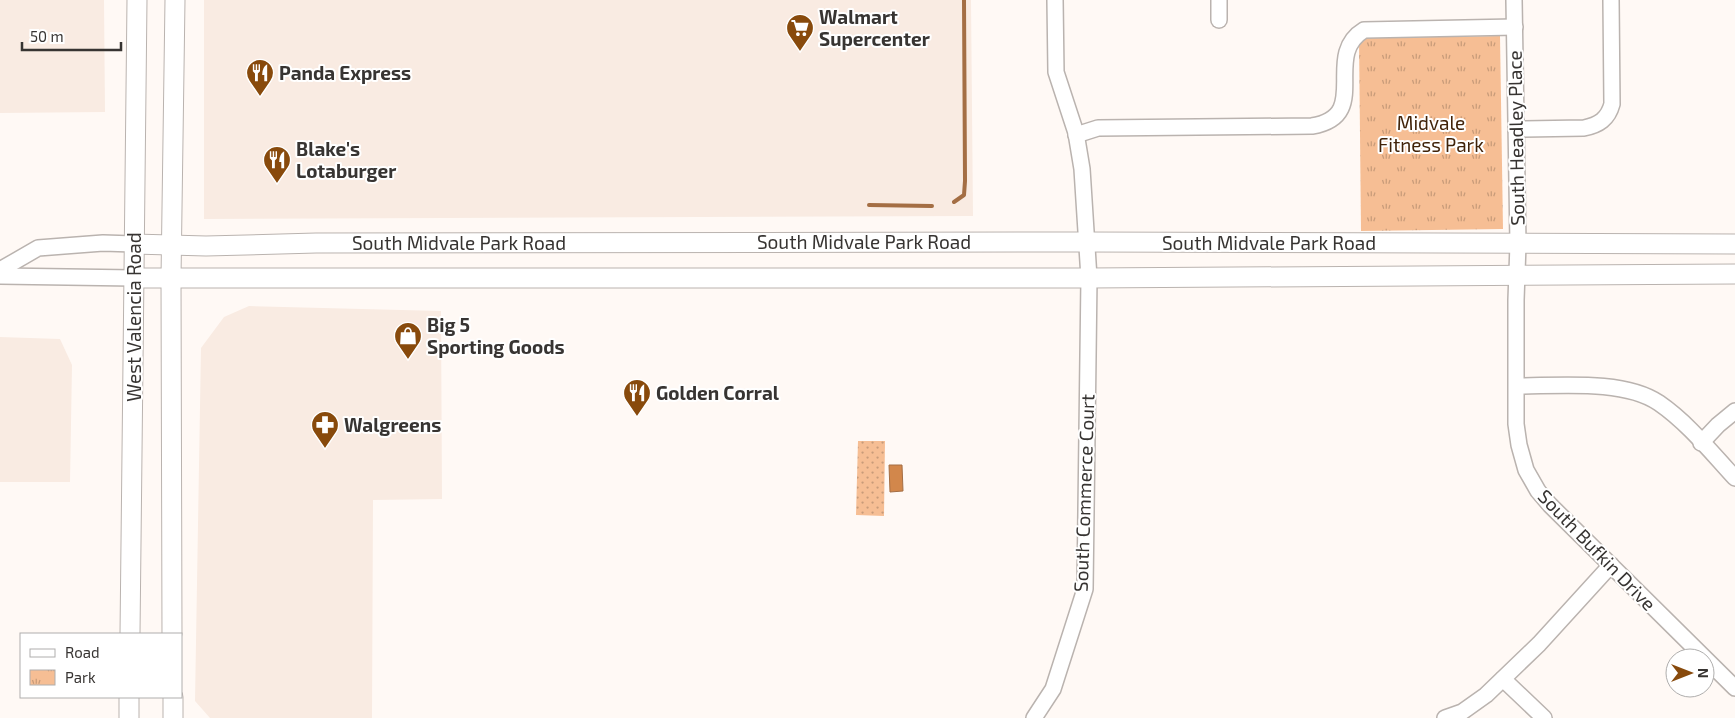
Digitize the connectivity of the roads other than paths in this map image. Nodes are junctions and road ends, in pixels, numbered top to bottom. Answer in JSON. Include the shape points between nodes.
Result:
{"nodes":[{"id":1,"x":137,"y":0,"type":"edge"},
{"id":2,"x":174,"y":0,"type":"edge"},
{"id":3,"x":1055,"y":0,"type":"edge"},
{"id":4,"x":1219,"y":0,"type":"edge"},
{"id":5,"x":1514,"y":0,"type":"edge"},
{"id":6,"x":1611,"y":0,"type":"edge"},
{"id":7,"x":1219,"y":20,"type":"dead end"},
{"id":8,"x":1515,"y":27,"type":"junction"},
{"id":9,"x":1516,"y":129,"type":"junction"},
{"id":10,"x":1076,"y":135,"type":"junction"},
{"id":11,"x":134,"y":244,"type":"junction"},
{"id":12,"x":1518,"y":244,"type":"junction"},
{"id":13,"x":1735,"y":244,"type":"edge"},
{"id":14,"x":172,"y":245,"type":"junction"},
{"id":15,"x":1086,"y":250,"type":"junction"},
{"id":16,"x":0,"y":270,"type":"edge"},
{"id":17,"x":1735,"y":274,"type":"edge"},
{"id":18,"x":0,"y":276,"type":"edge"},
{"id":19,"x":1517,"y":276,"type":"junction"},
{"id":20,"x":134,"y":278,"type":"junction"},
{"id":21,"x":172,"y":278,"type":"junction"},
{"id":22,"x":1088,"y":278,"type":"junction"},
{"id":23,"x":1517,"y":386,"type":"junction"},
{"id":24,"x":1735,"y":411,"type":"edge"},
{"id":25,"x":1702,"y":442,"type":"junction"},
{"id":26,"x":1735,"y":478,"type":"edge"},
{"id":27,"x":1611,"y":565,"type":"junction"},
{"id":28,"x":130,"y":633,"type":"edge"},
{"id":29,"x":172,"y":633,"type":"edge"},
{"id":30,"x":1504,"y":679,"type":"junction"},
{"id":31,"x":1735,"y":688,"type":"edge"},
{"id":32,"x":129,"y":698,"type":"edge"},
{"id":33,"x":173,"y":698,"type":"edge"},
{"id":34,"x":129,"y":718,"type":"edge"},
{"id":35,"x":173,"y":718,"type":"edge"},
{"id":36,"x":1034,"y":718,"type":"edge"},
{"id":37,"x":1445,"y":718,"type":"edge"},
{"id":38,"x":1544,"y":718,"type":"edge"}],
"edges":[{"from":1,"to":11,"type":"main road","name":"West Valencia Road"},
{"from":2,"to":14,"type":"main road","name":"West Valencia Road"},
{"from":3,"to":10,"type":"street","name":"South Commerce Court","via":[[1056,72]]},
{"from":4,"to":7,"type":"street"},
{"from":5,"to":8,"type":"street","name":"South Headley Place"},
{"from":6,"to":9,"type":"street","via":[[1612,104],[1606,117],[1595,126],[1584,128]]},
{"from":8,"to":9,"type":"street","name":"South Headley Place"},
{"from":8,"to":10,"type":"street","via":[[1364,30],[1348,45],[1344,58],[1342,109],[1321,125],[1098,128]]},
{"from":9,"to":12,"type":"street","name":"South Headley Place"},
{"from":10,"to":15,"type":"street","name":"South Commerce Court","via":[[1082,169]]},
{"from":11,"to":14,"type":"main road","name":"South Midvale Park Road"},
{"from":11,"to":16,"type":"street","name":"South Midvale Park Road","via":[[38,248]]},
{"from":11,"to":20,"type":"main road","name":"West Valencia Road"},
{"from":12,"to":13,"type":"main road","name":"South Midvale Park Road"},
{"from":12,"to":15,"type":"main road","name":"South Midvale Park Road"},
{"from":12,"to":19,"type":"street","name":"South Headley Place"},
{"from":14,"to":15,"type":"main road","name":"South Midvale Park Road","via":[[316,243]]},
{"from":14,"to":21,"type":"main road","name":"West Valencia Road"},
{"from":15,"to":22,"type":"street","name":"South Commerce Court"},
{"from":17,"to":19,"type":"main road","name":"South Midvale Park Road"},
{"from":18,"to":20,"type":"street","name":"South Midvale Park Road"},
{"from":19,"to":22,"type":"main road","name":"South Midvale Park Road"},
{"from":19,"to":23,"type":"street","name":"South Bufkin Drive"},
{"from":20,"to":21,"type":"main road","name":"South Midvale Park Road"},
{"from":20,"to":28,"type":"main road","name":"West Valencia Road"},
{"from":21,"to":22,"type":"main road","name":"South Midvale Park Road"},
{"from":21,"to":29,"type":"main road","name":"West Valencia Road"},
{"from":22,"to":36,"type":"street","name":"South Commerce Court","via":[[1085,589],[1053,689]]},
{"from":23,"to":25,"type":"street","via":[[1606,387],[1633,391],[1658,402]]},
{"from":23,"to":27,"type":"street","name":"South Bufkin Drive","via":[[1516,424],[1526,470],[1550,505]]},
{"from":24,"to":25,"type":"street"},
{"from":25,"to":26,"type":"street"},
{"from":27,"to":30,"type":"street"},
{"from":27,"to":31,"type":"street","name":"South Bufkin Drive"},
{"from":30,"to":37,"type":"street","via":[[1462,712]]},
{"from":30,"to":38,"type":"street"},
{"from":32,"to":34,"type":"main road"},
{"from":33,"to":35,"type":"main road"}]}
